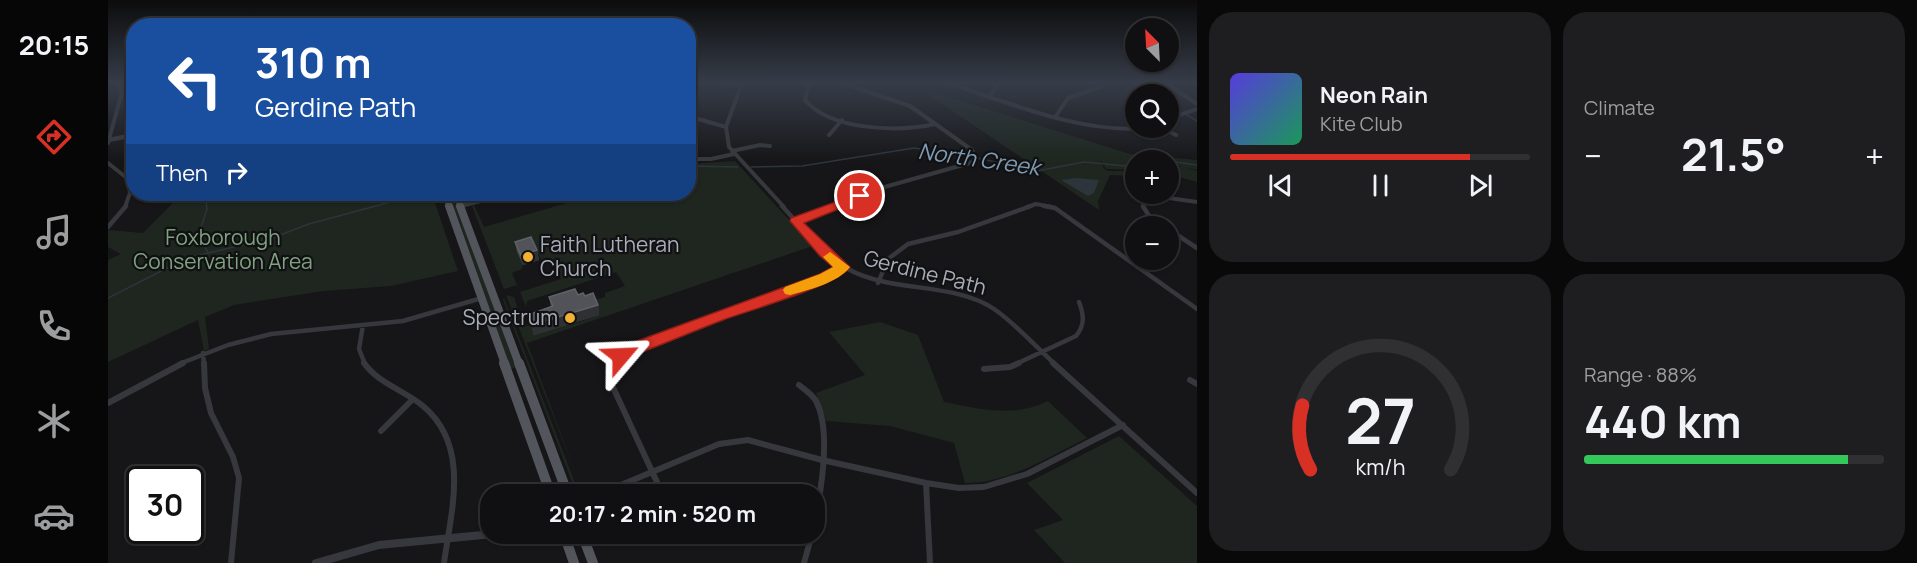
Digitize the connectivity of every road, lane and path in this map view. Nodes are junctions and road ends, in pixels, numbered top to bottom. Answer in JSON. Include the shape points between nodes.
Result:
{"nodes":[{"id":1,"x":117,"y":109,"type":"edge"},
{"id":2,"x":733,"y":109,"type":"edge"},
{"id":3,"x":814,"y":109,"type":"edge"},
{"id":4,"x":912,"y":109,"type":"edge"},
{"id":5,"x":1034,"y":109,"type":"edge"},
{"id":6,"x":1060,"y":109,"type":"edge"},
{"id":7,"x":1197,"y":109,"type":"edge"},
{"id":8,"x":1179,"y":115,"type":"edge"},
{"id":9,"x":1056,"y":116,"type":"junction"},
{"id":10,"x":696,"y":118,"type":"edge"},
{"id":11,"x":842,"y":120,"type":"junction"},
{"id":12,"x":935,"y":124,"type":"junction"},
{"id":13,"x":726,"y":127,"type":"junction"},
{"id":14,"x":1125,"y":129,"type":"edge"},
{"id":15,"x":829,"y":135,"type":"dead end"},
{"id":16,"x":126,"y":137,"type":"edge"},
{"id":17,"x":108,"y":141,"type":"edge"},
{"id":18,"x":770,"y":146,"type":"dead end"},
{"id":19,"x":733,"y":153,"type":"junction"},
{"id":20,"x":696,"y":159,"type":"edge"},
{"id":21,"x":108,"y":163,"type":"edge"},
{"id":22,"x":126,"y":175,"type":"edge"},
{"id":23,"x":128,"y":201,"type":"edge"},
{"id":24,"x":447,"y":201,"type":"edge"},
{"id":25,"x":459,"y":201,"type":"edge"},
{"id":26,"x":481,"y":201,"type":"edge"},
{"id":27,"x":1197,"y":202,"type":"edge"},
{"id":28,"x":461,"y":206,"type":"junction"},
{"id":29,"x":1150,"y":216,"type":"edge"},
{"id":30,"x":796,"y":221,"type":"junction"},
{"id":31,"x":108,"y":227,"type":"edge"},
{"id":32,"x":1179,"y":236,"type":"edge"},
{"id":33,"x":1197,"y":248,"type":"edge"},
{"id":34,"x":843,"y":267,"type":"junction"},
{"id":35,"x":878,"y":282,"type":"junction"},
{"id":36,"x":482,"y":298,"type":"junction"},
{"id":37,"x":1079,"y":302,"type":"dead end"},
{"id":38,"x":1197,"y":309,"type":"edge"},
{"id":39,"x":363,"y":325,"type":"junction"},
{"id":40,"x":1043,"y":352,"type":"junction"},
{"id":41,"x":203,"y":353,"type":"junction"},
{"id":42,"x":984,"y":369,"type":"dead end"},
{"id":43,"x":1190,"y":380,"type":"dead end"},
{"id":44,"x":1197,"y":384,"type":"edge"},
{"id":45,"x":799,"y":386,"type":"dead end"},
{"id":46,"x":413,"y":399,"type":"junction"},
{"id":47,"x":108,"y":403,"type":"edge"},
{"id":48,"x":1123,"y":425,"type":"junction"},
{"id":49,"x":381,"y":431,"type":"dead end"},
{"id":50,"x":822,"y":460,"type":"junction"},
{"id":51,"x":652,"y":473,"type":"junction"},
{"id":52,"x":926,"y":483,"type":"junction"},
{"id":53,"x":546,"y":484,"type":"edge"},
{"id":54,"x":564,"y":484,"type":"edge"},
{"id":55,"x":624,"y":484,"type":"edge"},
{"id":56,"x":658,"y":484,"type":"edge"},
{"id":57,"x":819,"y":484,"type":"edge"},
{"id":58,"x":1197,"y":493,"type":"edge"},
{"id":59,"x":480,"y":535,"type":"edge"},
{"id":60,"x":448,"y":539,"type":"junction"},
{"id":61,"x":567,"y":544,"type":"edge"},
{"id":62,"x":585,"y":544,"type":"edge"},
{"id":63,"x":809,"y":544,"type":"edge"},
{"id":64,"x":231,"y":563,"type":"edge"},
{"id":65,"x":316,"y":563,"type":"edge"},
{"id":66,"x":444,"y":563,"type":"edge"},
{"id":67,"x":574,"y":563,"type":"edge"},
{"id":68,"x":592,"y":563,"type":"edge"},
{"id":69,"x":804,"y":563,"type":"edge"},
{"id":70,"x":930,"y":563,"type":"edge"}],
"edges":[{"from":1,"to":17,"type":"street"},
{"from":2,"to":13,"type":"street"},
{"from":3,"to":11,"type":"street"},
{"from":4,"to":12,"type":"street"},
{"from":5,"to":9,"type":"street"},
{"from":6,"to":9,"type":"street"},
{"from":7,"to":8,"type":"street"},
{"from":9,"to":14,"type":"street"},
{"from":10,"to":13,"type":"street"},
{"from":11,"to":12,"type":"street","via":[[894,131]]},
{"from":11,"to":15,"type":"street"},
{"from":12,"to":30,"type":"street","via":[[976,155],[975,161],[881,188]]},
{"from":13,"to":19,"type":"street","name":"Gerdine Path","via":[[726,139]]},
{"from":16,"to":17,"type":"street"},
{"from":18,"to":19,"type":"street"},
{"from":19,"to":20,"type":"street"},
{"from":19,"to":30,"type":"street","name":"Gerdine Path"},
{"from":21,"to":22,"type":"street"},
{"from":23,"to":31,"type":"street"},
{"from":24,"to":36,"type":"main road"},
{"from":25,"to":28,"type":"main road"},
{"from":26,"to":28,"type":"street"},
{"from":27,"to":29,"type":"street","via":[[1162,197],[1145,201],[1143,207]]},
{"from":28,"to":54,"type":"main road"},
{"from":30,"to":34,"type":"street","name":"Gerdine Path"},
{"from":32,"to":33,"type":"street"},
{"from":34,"to":35,"type":"street","name":"Gerdine Path"},
{"from":34,"to":51,"type":"street","via":[[825,278],[621,356],[612,369],[611,384]]},
{"from":35,"to":38,"type":"street","via":[[888,259],[908,244],[958,232],[1039,204],[1055,208]]},
{"from":35,"to":40,"type":"street","name":"Gerdine Path","via":[[985,303]]},
{"from":36,"to":39,"type":"street","via":[[419,318]]},
{"from":36,"to":53,"type":"main road"},
{"from":37,"to":40,"type":"street","via":[[1085,317],[1079,333]]},
{"from":39,"to":41,"type":"street","via":[[273,333]]},
{"from":39,"to":46,"type":"street","via":[[360,352],[367,367]]},
{"from":40,"to":42,"type":"street","via":[[1010,367]]},
{"from":40,"to":48,"type":"street","name":"Gerdine Path"},
{"from":41,"to":47,"type":"street"},
{"from":41,"to":64,"type":"street","via":[[211,413],[233,457],[238,478]]},
{"from":43,"to":44,"type":"street"},
{"from":45,"to":50,"type":"street","via":[[815,399],[822,416]]},
{"from":46,"to":49,"type":"street"},
{"from":46,"to":60,"type":"street","via":[[436,422],[451,455],[456,485]]},
{"from":48,"to":52,"type":"street","via":[[1044,466],[996,484],[966,488]]},
{"from":48,"to":58,"type":"street","name":"Gerdine Path"},
{"from":50,"to":51,"type":"street","via":[[758,441],[738,440],[719,444]]},
{"from":50,"to":52,"type":"street"},
{"from":50,"to":57,"type":"street"},
{"from":51,"to":55,"type":"street"},
{"from":51,"to":56,"type":"street"},
{"from":52,"to":70,"type":"street"},
{"from":59,"to":60,"type":"street"},
{"from":60,"to":65,"type":"street","via":[[379,545]]},
{"from":60,"to":66,"type":"street"},
{"from":61,"to":67,"type":"main road"},
{"from":62,"to":68,"type":"main road"},
{"from":63,"to":69,"type":"street"}]}
